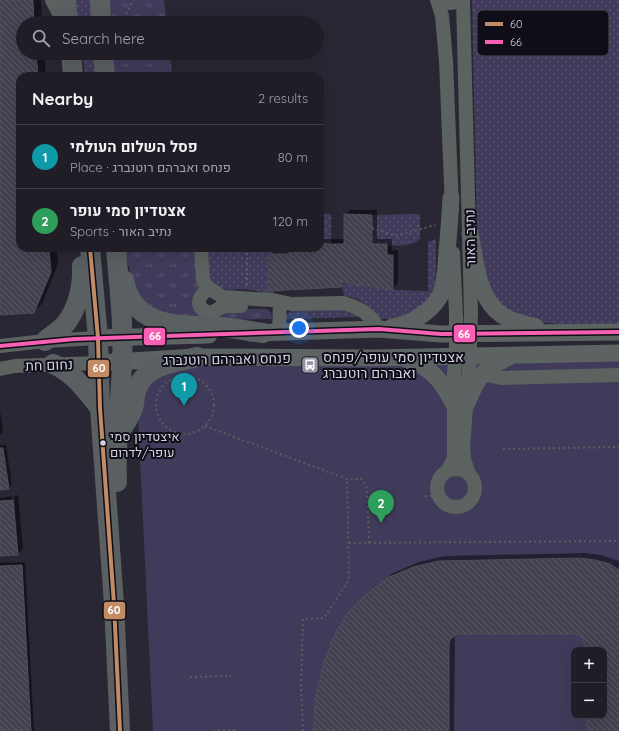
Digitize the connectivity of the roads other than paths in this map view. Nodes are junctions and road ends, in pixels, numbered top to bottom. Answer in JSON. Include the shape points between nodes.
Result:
{"nodes":[{"id":1,"x":52,"y":0,"type":"edge"},
{"id":2,"x":66,"y":0,"type":"edge"},
{"id":3,"x":100,"y":0,"type":"edge"},
{"id":4,"x":438,"y":0,"type":"edge"},
{"id":5,"x":462,"y":0,"type":"edge"},
{"id":6,"x":60,"y":16,"type":"edge"},
{"id":7,"x":67,"y":16,"type":"edge"},
{"id":8,"x":101,"y":16,"type":"edge"},
{"id":9,"x":72,"y":60,"type":"edge"},
{"id":10,"x":104,"y":60,"type":"edge"},
{"id":11,"x":73,"y":72,"type":"edge"},
{"id":12,"x":105,"y":72,"type":"edge"},
{"id":13,"x":451,"y":198,"type":"junction"},
{"id":14,"x":470,"y":234,"type":"junction"},
{"id":15,"x":81,"y":252,"type":"edge"},
{"id":16,"x":90,"y":252,"type":"edge"},
{"id":17,"x":117,"y":252,"type":"edge"},
{"id":18,"x":118,"y":252,"type":"edge"},
{"id":19,"x":202,"y":252,"type":"edge"},
{"id":20,"x":210,"y":289,"type":"junction"},
{"id":21,"x":280,"y":308,"type":"junction"},
{"id":22,"x":379,"y":329,"type":"junction"},
{"id":23,"x":578,"y":332,"type":"junction"},
{"id":24,"x":619,"y":332,"type":"edge"},
{"id":25,"x":271,"y":333,"type":"junction"},
{"id":26,"x":462,"y":334,"type":"junction"},
{"id":27,"x":98,"y":338,"type":"junction"},
{"id":28,"x":122,"y":338,"type":"junction"},
{"id":29,"x":45,"y":341,"type":"junction"},
{"id":30,"x":0,"y":346,"type":"edge"},
{"id":31,"x":619,"y":354,"type":"edge"},
{"id":32,"x":463,"y":356,"type":"junction"},
{"id":33,"x":512,"y":356,"type":"junction"},
{"id":34,"x":197,"y":357,"type":"junction"},
{"id":35,"x":400,"y":358,"type":"junction"},
{"id":36,"x":122,"y":362,"type":"junction"},
{"id":37,"x":98,"y":363,"type":"junction"},
{"id":38,"x":53,"y":364,"type":"junction"},
{"id":39,"x":0,"y":368,"type":"edge"},
{"id":40,"x":483,"y":374,"type":"junction"},
{"id":41,"x":619,"y":374,"type":"edge"},
{"id":42,"x":460,"y":406,"type":"junction"},
{"id":43,"x":100,"y":408,"type":"junction"},
{"id":44,"x":118,"y":436,"type":"junction"},
{"id":45,"x":448,"y":470,"type":"junction"},
{"id":46,"x":469,"y":474,"type":"junction"},
{"id":47,"x":120,"y":731,"type":"edge"},
{"id":48,"x":133,"y":731,"type":"edge"}],
"edges":[{"from":1,"to":6,"type":"street"},
{"from":2,"to":7,"type":"highway"},
{"from":3,"to":8,"type":"highway"},
{"from":4,"to":5,"type":"street","via":[[447,3]]},
{"from":4,"to":13,"type":"street","name":"נתיב האור","via":[[446,61]]},
{"from":5,"to":14,"type":"street","name":"נתיב האור"},
{"from":9,"to":11,"type":"highway"},
{"from":10,"to":12,"type":"highway"},
{"from":13,"to":22,"type":"main road","via":[[446,274],[440,296],[426,312],[412,320],[398,326]]},
{"from":13,"to":26,"type":"street","name":"נתיב האור","via":[[456,313]]},
{"from":14,"to":23,"type":"main road","via":[[485,295],[503,316],[537,327]]},
{"from":14,"to":26,"type":"street","name":"נתיב האור","via":[[471,312]]},
{"from":15,"to":29,"type":"highway","via":[[81,290],[75,306],[67,322]]},
{"from":16,"to":27,"type":"highway"},
{"from":17,"to":28,"type":"highway"},
{"from":18,"to":25,"type":"highway","via":[[125,287],[131,301],[147,316],[175,324]]},
{"from":19,"to":20,"type":"street","via":[[203,280]]},
{"from":20,"to":21,"type":"street","via":[[223,297],[272,300]]},
{"from":20,"to":21,"type":"street","via":[[203,293],[200,299],[201,306],[206,311],[213,312],[225,306]]},
{"from":21,"to":22,"type":"street","via":[[292,304],[344,303],[364,312]]},
{"from":21,"to":25,"type":"street"},
{"from":22,"to":25,"type":"main road","name":"פנחס ואברהם רוטנברג"},
{"from":22,"to":26,"type":"main road","name":"פנחס ואברהם רוטנברג"},
{"from":23,"to":24,"type":"main road","name":"פנחס ואברהם רוטנברג"},
{"from":23,"to":26,"type":"main road","name":"פנחס ואברהם רוטנברג"},
{"from":25,"to":28,"type":"main road","name":"פנחס ואברהם רוטנברג"},
{"from":26,"to":32,"type":"street","name":"נתיב האור"},
{"from":27,"to":28,"type":"main road","name":"פנחס ואברהם רוטנברג"},
{"from":27,"to":29,"type":"street","name":"נחום חת"},
{"from":27,"to":37,"type":"highway"},
{"from":28,"to":36,"type":"highway"},
{"from":29,"to":30,"type":"street","name":"נחום חת"},
{"from":31,"to":33,"type":"main road","name":"פנחס ואברהם רוטנברג"},
{"from":32,"to":33,"type":"main road","name":"פנחס ואברהם רוטנברג"},
{"from":32,"to":35,"type":"main road","name":"פנחס ואברהם רוטנברג"},
{"from":32,"to":42,"type":"street","name":"נתיב האור","via":[[454,372]]},
{"from":33,"to":40,"type":"main road","via":[[488,368]]},
{"from":34,"to":35,"type":"main road","name":"פנחס ואברהם רוטנברג"},
{"from":34,"to":36,"type":"main road","name":"פנחס ואברהם רוטנברג"},
{"from":34,"to":44,"type":"highway","via":[[163,365],[144,377],[136,392],[133,409]]},
{"from":35,"to":42,"type":"main road","via":[[425,366]]},
{"from":36,"to":37,"type":"main road","name":"פנחס ואברהם רוטנברג"},
{"from":36,"to":44,"type":"highway"},
{"from":37,"to":38,"type":"street","name":"נחום חת"},
{"from":37,"to":43,"type":"highway"},
{"from":38,"to":39,"type":"street","name":"נחום חת"},
{"from":38,"to":43,"type":"highway","via":[[69,373]]},
{"from":40,"to":41,"type":"street","via":[[501,378]]},
{"from":40,"to":42,"type":"main road"},
{"from":42,"to":45,"type":"street","name":"נתיב האור","via":[[454,458]]},
{"from":42,"to":46,"type":"street","name":"נתיב האור","via":[[464,459]]},
{"from":43,"to":47,"type":"highway"},
{"from":44,"to":48,"type":"highway","via":[[117,475]]},
{"from":45,"to":46,"type":"street","via":[[462,470]]},
{"from":45,"to":46,"type":"street","via":[[440,476],[431,496],[454,508],[470,502],[475,493],[473,479]]}]}
